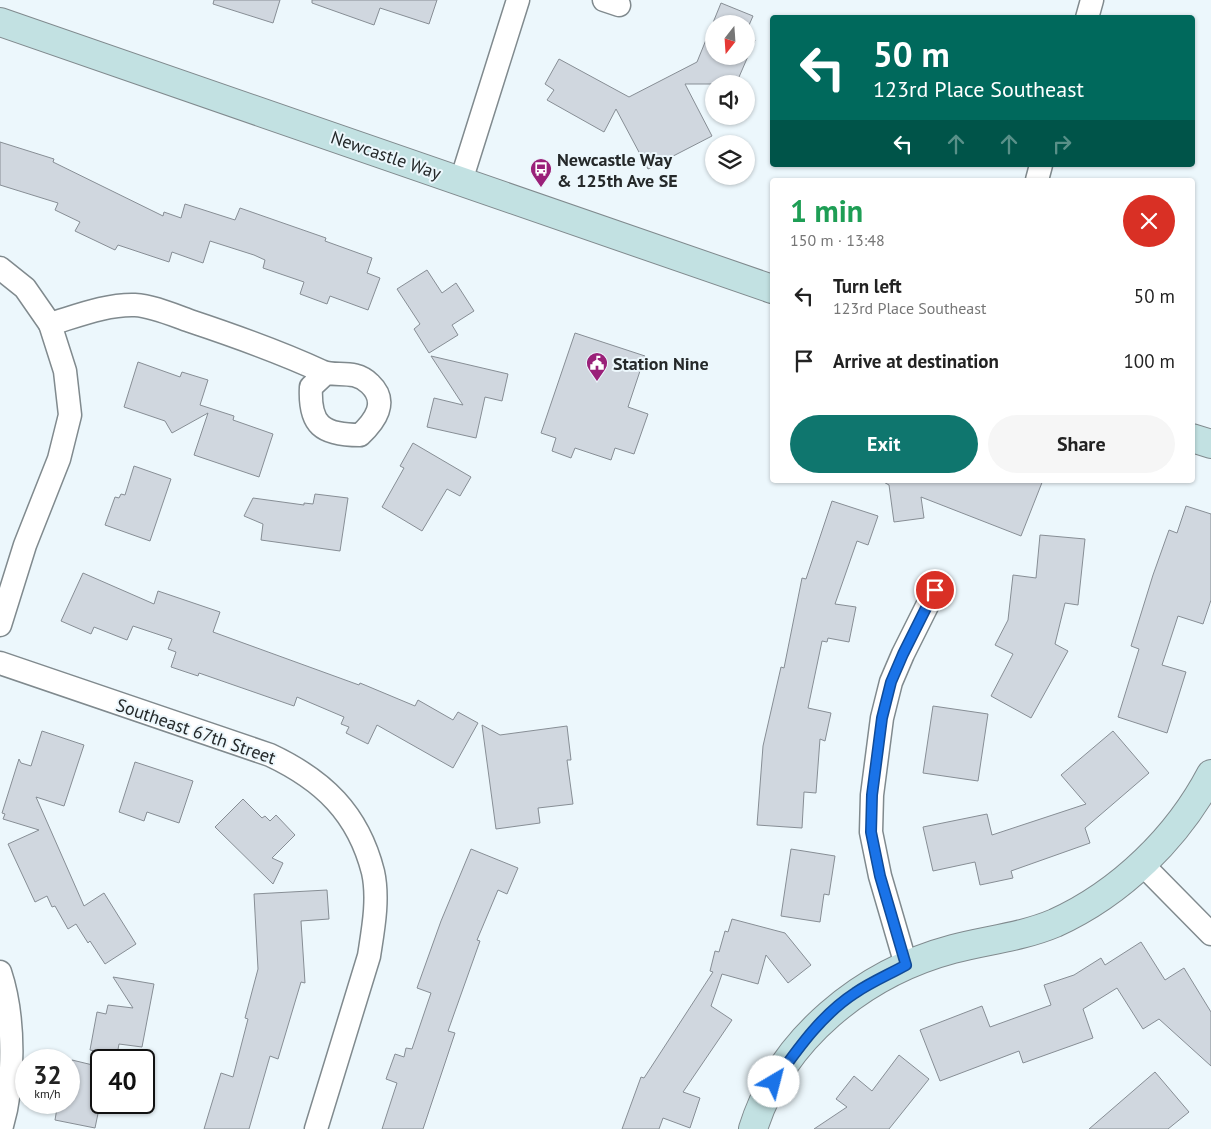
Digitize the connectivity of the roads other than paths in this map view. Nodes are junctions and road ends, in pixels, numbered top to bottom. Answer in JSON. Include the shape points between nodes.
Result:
{"nodes":[{"id":1,"x":518,"y":0,"type":"edge"},
{"id":2,"x":1092,"y":0,"type":"edge"},
{"id":3,"x":1088,"y":15,"type":"edge"},
{"id":4,"x":0,"y":22,"type":"edge"},
{"id":5,"x":461,"y":181,"type":"junction"},
{"id":6,"x":0,"y":268,"type":"edge"},
{"id":7,"x":770,"y":288,"type":"edge"},
{"id":8,"x":50,"y":324,"type":"junction"},
{"id":9,"x":326,"y":373,"type":"dead end"},
{"id":10,"x":1195,"y":439,"type":"edge"},
{"id":11,"x":1211,"y":444,"type":"edge"},
{"id":12,"x":935,"y":590,"type":"dead end"},
{"id":13,"x":0,"y":625,"type":"edge"},
{"id":14,"x":0,"y":663,"type":"edge"},
{"id":15,"x":1211,"y":774,"type":"edge"},
{"id":16,"x":1142,"y":864,"type":"junction"},
{"id":17,"x":1211,"y":934,"type":"edge"},
{"id":18,"x":906,"y":965,"type":"junction"},
{"id":19,"x":0,"y":972,"type":"edge"},
{"id":20,"x":1,"y":1129,"type":"edge"},
{"id":21,"x":316,"y":1129,"type":"edge"},
{"id":22,"x":753,"y":1129,"type":"edge"}],
"edges":[{"from":1,"to":5,"type":"street"},
{"from":2,"to":3,"type":"street"},
{"from":4,"to":5,"type":"main road","name":"Newcastle Way"},
{"from":5,"to":7,"type":"main road","name":"Newcastle Way"},
{"from":6,"to":8,"type":"street","via":[[25,288]]},
{"from":8,"to":9,"type":"street","via":[[103,308],[136,305],[260,344]]},
{"from":8,"to":13,"type":"street","via":[[65,371],[70,415],[59,459],[25,545]]},
{"from":10,"to":11,"type":"main road"},
{"from":12,"to":18,"type":"street","via":[[891,682],[882,718],[872,795],[871,832],[876,858]]},
{"from":14,"to":21,"type":"street","name":"Southeast 67th Street","via":[[270,755],[298,768],[325,788],[342,807],[361,841],[373,873],[375,896],[369,956]]},
{"from":15,"to":16,"type":"main road","via":[[1196,803]]},
{"from":16,"to":17,"type":"street"},
{"from":16,"to":18,"type":"main road","via":[[1096,900],[1055,922],[1012,938],[953,949]]},
{"from":18,"to":22,"type":"main road","via":[[854,993],[817,1025],[774,1082]]},
{"from":19,"to":20,"type":"street","via":[[6,990],[10,1034],[10,1084]]}]}
